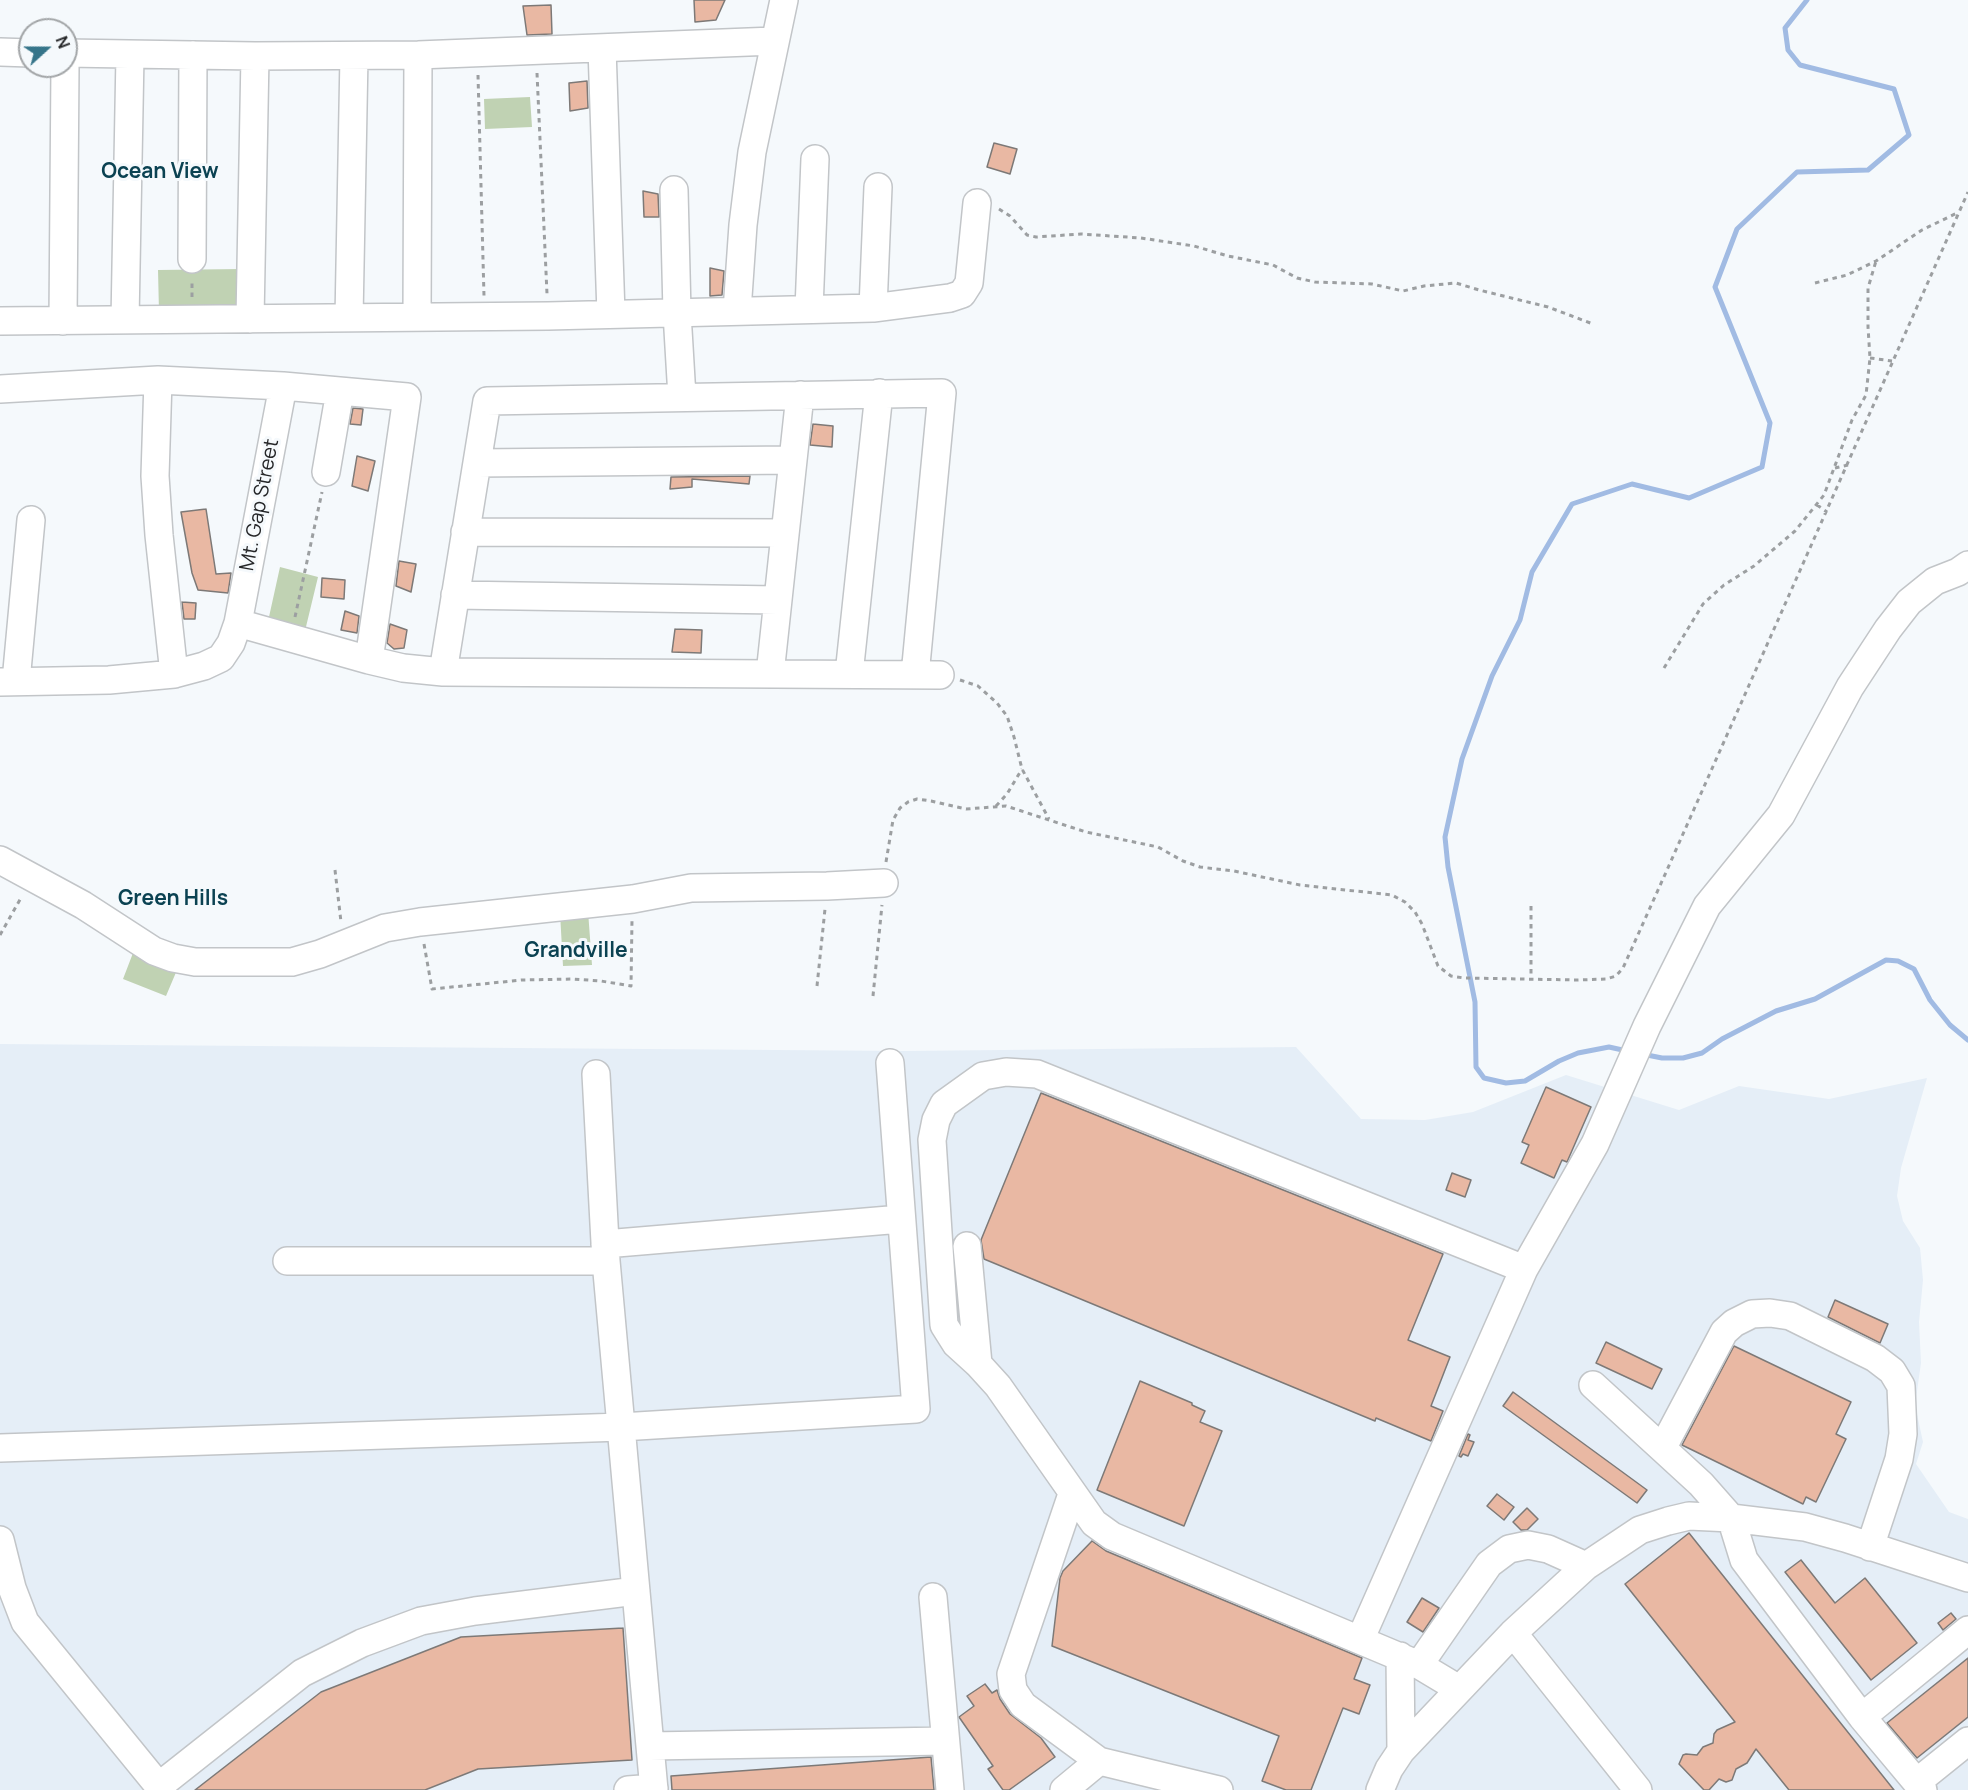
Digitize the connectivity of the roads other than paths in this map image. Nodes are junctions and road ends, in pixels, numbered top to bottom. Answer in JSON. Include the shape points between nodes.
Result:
{"nodes":[{"id":1,"x":784,"y":0,"type":"edge"},
{"id":2,"x":774,"y":41,"type":"junction"},
{"id":3,"x":602,"y":48,"type":"junction"},
{"id":4,"x":0,"y":52,"type":"edge"},
{"id":5,"x":18,"y":53,"type":"edge"},
{"id":6,"x":78,"y":53,"type":"edge"},
{"id":7,"x":130,"y":55,"type":"junction"},
{"id":8,"x":193,"y":55,"type":"junction"},
{"id":9,"x":418,"y":55,"type":"junction"},
{"id":10,"x":255,"y":56,"type":"junction"},
{"id":11,"x":354,"y":56,"type":"junction"},
{"id":12,"x":65,"y":78,"type":"edge"},
{"id":13,"x":815,"y":159,"type":"dead end"},
{"id":14,"x":878,"y":187,"type":"dead end"},
{"id":15,"x":674,"y":190,"type":"dead end"},
{"id":16,"x":977,"y":203,"type":"road end"},
{"id":17,"x":192,"y":264,"type":"road end"},
{"id":18,"x":873,"y":308,"type":"junction"},
{"id":19,"x":809,"y":309,"type":"junction"},
{"id":20,"x":737,"y":311,"type":"junction"},
{"id":21,"x":677,"y":313,"type":"junction"},
{"id":22,"x":611,"y":314,"type":"junction"},
{"id":23,"x":417,"y":317,"type":"junction"},
{"id":24,"x":349,"y":318,"type":"junction"},
{"id":25,"x":250,"y":319,"type":"junction"},
{"id":26,"x":125,"y":320,"type":"junction"},
{"id":27,"x":0,"y":321,"type":"edge"},
{"id":28,"x":63,"y":321,"type":"junction"},
{"id":29,"x":158,"y":380,"type":"junction"},
{"id":30,"x":283,"y":386,"type":"junction"},
{"id":31,"x":0,"y":389,"type":"edge"},
{"id":32,"x":340,"y":391,"type":"junction"},
{"id":33,"x":879,"y":393,"type":"junction"},
{"id":34,"x":800,"y":395,"type":"junction"},
{"id":35,"x":682,"y":397,"type":"junction"},
{"id":36,"x":793,"y":460,"type":"junction"},
{"id":37,"x":477,"y":463,"type":"junction"},
{"id":38,"x":326,"y":472,"type":"road end"},
{"id":39,"x":31,"y":520,"type":"dead end"},
{"id":40,"x":465,"y":532,"type":"junction"},
{"id":41,"x":785,"y":533,"type":"junction"},
{"id":42,"x":1968,"y":565,"type":"edge"},
{"id":43,"x":455,"y":595,"type":"junction"},
{"id":44,"x":777,"y":600,"type":"junction"},
{"id":45,"x":238,"y":623,"type":"junction"},
{"id":46,"x":369,"y":660,"type":"junction"},
{"id":47,"x":443,"y":672,"type":"junction"},
{"id":48,"x":174,"y":674,"type":"junction"},
{"id":49,"x":770,"y":674,"type":"junction"},
{"id":50,"x":849,"y":674,"type":"junction"},
{"id":51,"x":8,"y":682,"type":"edge"},
{"id":52,"x":0,"y":860,"type":"edge"},
{"id":53,"x":884,"y":883,"type":"road end"},
{"id":54,"x":890,"y":1063,"type":"dead end"},
{"id":55,"x":596,"y":1074,"type":"dead end"},
{"id":56,"x":902,"y":1219,"type":"junction"},
{"id":57,"x":967,"y":1246,"type":"dead end"},
{"id":58,"x":606,"y":1252,"type":"junction"},
{"id":59,"x":287,"y":1261,"type":"dead end"},
{"id":60,"x":1524,"y":1269,"type":"junction"},
{"id":61,"x":978,"y":1364,"type":"junction"},
{"id":62,"x":1593,"y":1385,"type":"dead end"},
{"id":63,"x":621,"y":1427,"type":"junction"},
{"id":64,"x":1662,"y":1447,"type":"junction"},
{"id":65,"x":0,"y":1448,"type":"edge"},
{"id":66,"x":1072,"y":1494,"type":"junction"},
{"id":67,"x":1731,"y":1518,"type":"junction"},
{"id":68,"x":0,"y":1540,"type":"edge"},
{"id":69,"x":1870,"y":1547,"type":"junction"},
{"id":70,"x":1586,"y":1566,"type":"junction"},
{"id":71,"x":1968,"y":1578,"type":"edge"},
{"id":72,"x":636,"y":1591,"type":"junction"},
{"id":73,"x":933,"y":1597,"type":"dead end"},
{"id":74,"x":1968,"y":1630,"type":"edge"},
{"id":75,"x":1513,"y":1633,"type":"junction"},
{"id":76,"x":1360,"y":1640,"type":"junction"},
{"id":77,"x":1410,"y":1660,"type":"junction"},
{"id":78,"x":1458,"y":1689,"type":"junction"},
{"id":79,"x":1862,"y":1717,"type":"junction"},
{"id":80,"x":945,"y":1741,"type":"junction"},
{"id":81,"x":1968,"y":1741,"type":"edge"},
{"id":82,"x":650,"y":1746,"type":"junction"},
{"id":83,"x":1401,"y":1751,"type":"junction"},
{"id":84,"x":1099,"y":1761,"type":"junction"},
{"id":85,"x":1920,"y":1786,"type":"edge"},
{"id":86,"x":161,"y":1788,"type":"edge"},
{"id":87,"x":646,"y":1789,"type":"edge"},
{"id":88,"x":950,"y":1790,"type":"edge"},
{"id":89,"x":1064,"y":1790,"type":"edge"},
{"id":90,"x":1220,"y":1790,"type":"edge"},
{"id":91,"x":1380,"y":1790,"type":"edge"},
{"id":92,"x":1638,"y":1790,"type":"edge"}],
"edges":[{"from":1,"to":2,"type":"street"},
{"from":2,"to":3,"type":"street"},
{"from":2,"to":20,"type":"street","via":[[752,152]]},
{"from":3,"to":9,"type":"street"},
{"from":3,"to":22,"type":"street"},
{"from":4,"to":5,"type":"street"},
{"from":6,"to":7,"type":"street"},
{"from":7,"to":8,"type":"street"},
{"from":7,"to":26,"type":"street"},
{"from":8,"to":10,"type":"street"},
{"from":8,"to":17,"type":"street"},
{"from":9,"to":11,"type":"street"},
{"from":9,"to":23,"type":"street"},
{"from":10,"to":11,"type":"street"},
{"from":10,"to":25,"type":"street"},
{"from":11,"to":24,"type":"street"},
{"from":12,"to":28,"type":"street"},
{"from":13,"to":19,"type":"street"},
{"from":14,"to":18,"type":"street"},
{"from":15,"to":21,"type":"street"},
{"from":16,"to":18,"type":"street","via":[[969,283],[962,294]]},
{"from":18,"to":19,"type":"street"},
{"from":19,"to":20,"type":"street"},
{"from":20,"to":21,"type":"street"},
{"from":21,"to":22,"type":"street"},
{"from":21,"to":35,"type":"street"},
{"from":22,"to":23,"type":"street"},
{"from":23,"to":24,"type":"street"},
{"from":24,"to":25,"type":"street"},
{"from":25,"to":26,"type":"street"},
{"from":26,"to":28,"type":"street"},
{"from":27,"to":28,"type":"street"},
{"from":29,"to":30,"type":"street"},
{"from":29,"to":31,"type":"street"},
{"from":29,"to":48,"type":"street","via":[[155,476]]},
{"from":30,"to":32,"type":"street"},
{"from":30,"to":45,"type":"street","name":"Mt. Gap Street"},
{"from":32,"to":38,"type":"street"},
{"from":32,"to":46,"type":"street","via":[[407,397]]},
{"from":33,"to":34,"type":"street"},
{"from":33,"to":50,"type":"street"},
{"from":33,"to":50,"type":"street","via":[[942,393],[928,675]]},
{"from":34,"to":35,"type":"street"},
{"from":34,"to":36,"type":"street"},
{"from":35,"to":37,"type":"street","via":[[487,401]]},
{"from":36,"to":37,"type":"street"},
{"from":36,"to":41,"type":"street"},
{"from":37,"to":40,"type":"street"},
{"from":39,"to":51,"type":"street"},
{"from":40,"to":41,"type":"street"},
{"from":40,"to":43,"type":"street"},
{"from":41,"to":44,"type":"street"},
{"from":42,"to":60,"type":"street","via":[[1935,581],[1909,602],[1888,629],[1850,687],[1781,815],[1707,906],[1647,1026],[1595,1144]]},
{"from":43,"to":44,"type":"street"},
{"from":43,"to":47,"type":"street"},
{"from":44,"to":49,"type":"street"},
{"from":45,"to":46,"type":"street"},
{"from":45,"to":48,"type":"street","name":"Mt. Gap Street","via":[[221,658]]},
{"from":46,"to":47,"type":"street"},
{"from":47,"to":49,"type":"street"},
{"from":48,"to":51,"type":"street","name":"Mt. Gap Street"},
{"from":49,"to":50,"type":"street"},
{"from":52,"to":53,"type":"street","via":[[83,905],[136,940],[173,958],[195,962],[292,962],[385,928],[633,900],[691,888]]},
{"from":54,"to":56,"type":"street"},
{"from":55,"to":58,"type":"street"},
{"from":56,"to":58,"type":"street"},
{"from":56,"to":63,"type":"street","via":[[916,1409]]},
{"from":57,"to":61,"type":"street"},
{"from":58,"to":59,"type":"street"},
{"from":58,"to":63,"type":"street"},
{"from":60,"to":61,"type":"street","via":[[1037,1074],[1006,1072],[983,1076],[944,1104],[932,1140],[944,1325],[956,1344]]},
{"from":60,"to":76,"type":"street"},
{"from":61,"to":66,"type":"street","via":[[998,1386]]},
{"from":62,"to":64,"type":"street"},
{"from":63,"to":65,"type":"street"},
{"from":63,"to":72,"type":"street"},
{"from":64,"to":67,"type":"street"},
{"from":64,"to":69,"type":"street","via":[[1724,1332],[1752,1314],[1770,1313],[1801,1321],[1875,1358],[1892,1371],[1901,1386],[1903,1434],[1899,1459]]},
{"from":66,"to":76,"type":"street","via":[[1094,1524],[1112,1536]]},
{"from":66,"to":84,"type":"street","via":[[1011,1674],[1013,1690],[1023,1705]]},
{"from":67,"to":69,"type":"street","via":[[1804,1527]]},
{"from":67,"to":70,"type":"street","via":[[1689,1516],[1640,1530]]},
{"from":67,"to":79,"type":"street","via":[[1744,1560]]},
{"from":68,"to":86,"type":"street","via":[[25,1622]]},
{"from":69,"to":71,"type":"street"},
{"from":70,"to":75,"type":"street"},
{"from":70,"to":77,"type":"street","via":[[1548,1549],[1528,1545],[1509,1549],[1489,1564]]},
{"from":72,"to":82,"type":"street"},
{"from":72,"to":86,"type":"street","via":[[422,1621],[362,1643],[302,1673]]},
{"from":73,"to":80,"type":"street"},
{"from":74,"to":79,"type":"street"},
{"from":75,"to":78,"type":"street"},
{"from":75,"to":92,"type":"street"},
{"from":76,"to":77,"type":"street"},
{"from":77,"to":78,"type":"street"},
{"from":77,"to":83,"type":"street"},
{"from":78,"to":83,"type":"street"},
{"from":79,"to":85,"type":"street"},
{"from":80,"to":82,"type":"street"},
{"from":80,"to":88,"type":"street"},
{"from":81,"to":85,"type":"street"},
{"from":82,"to":87,"type":"street"},
{"from":83,"to":91,"type":"street"},
{"from":84,"to":89,"type":"street"},
{"from":84,"to":90,"type":"street"}]}
